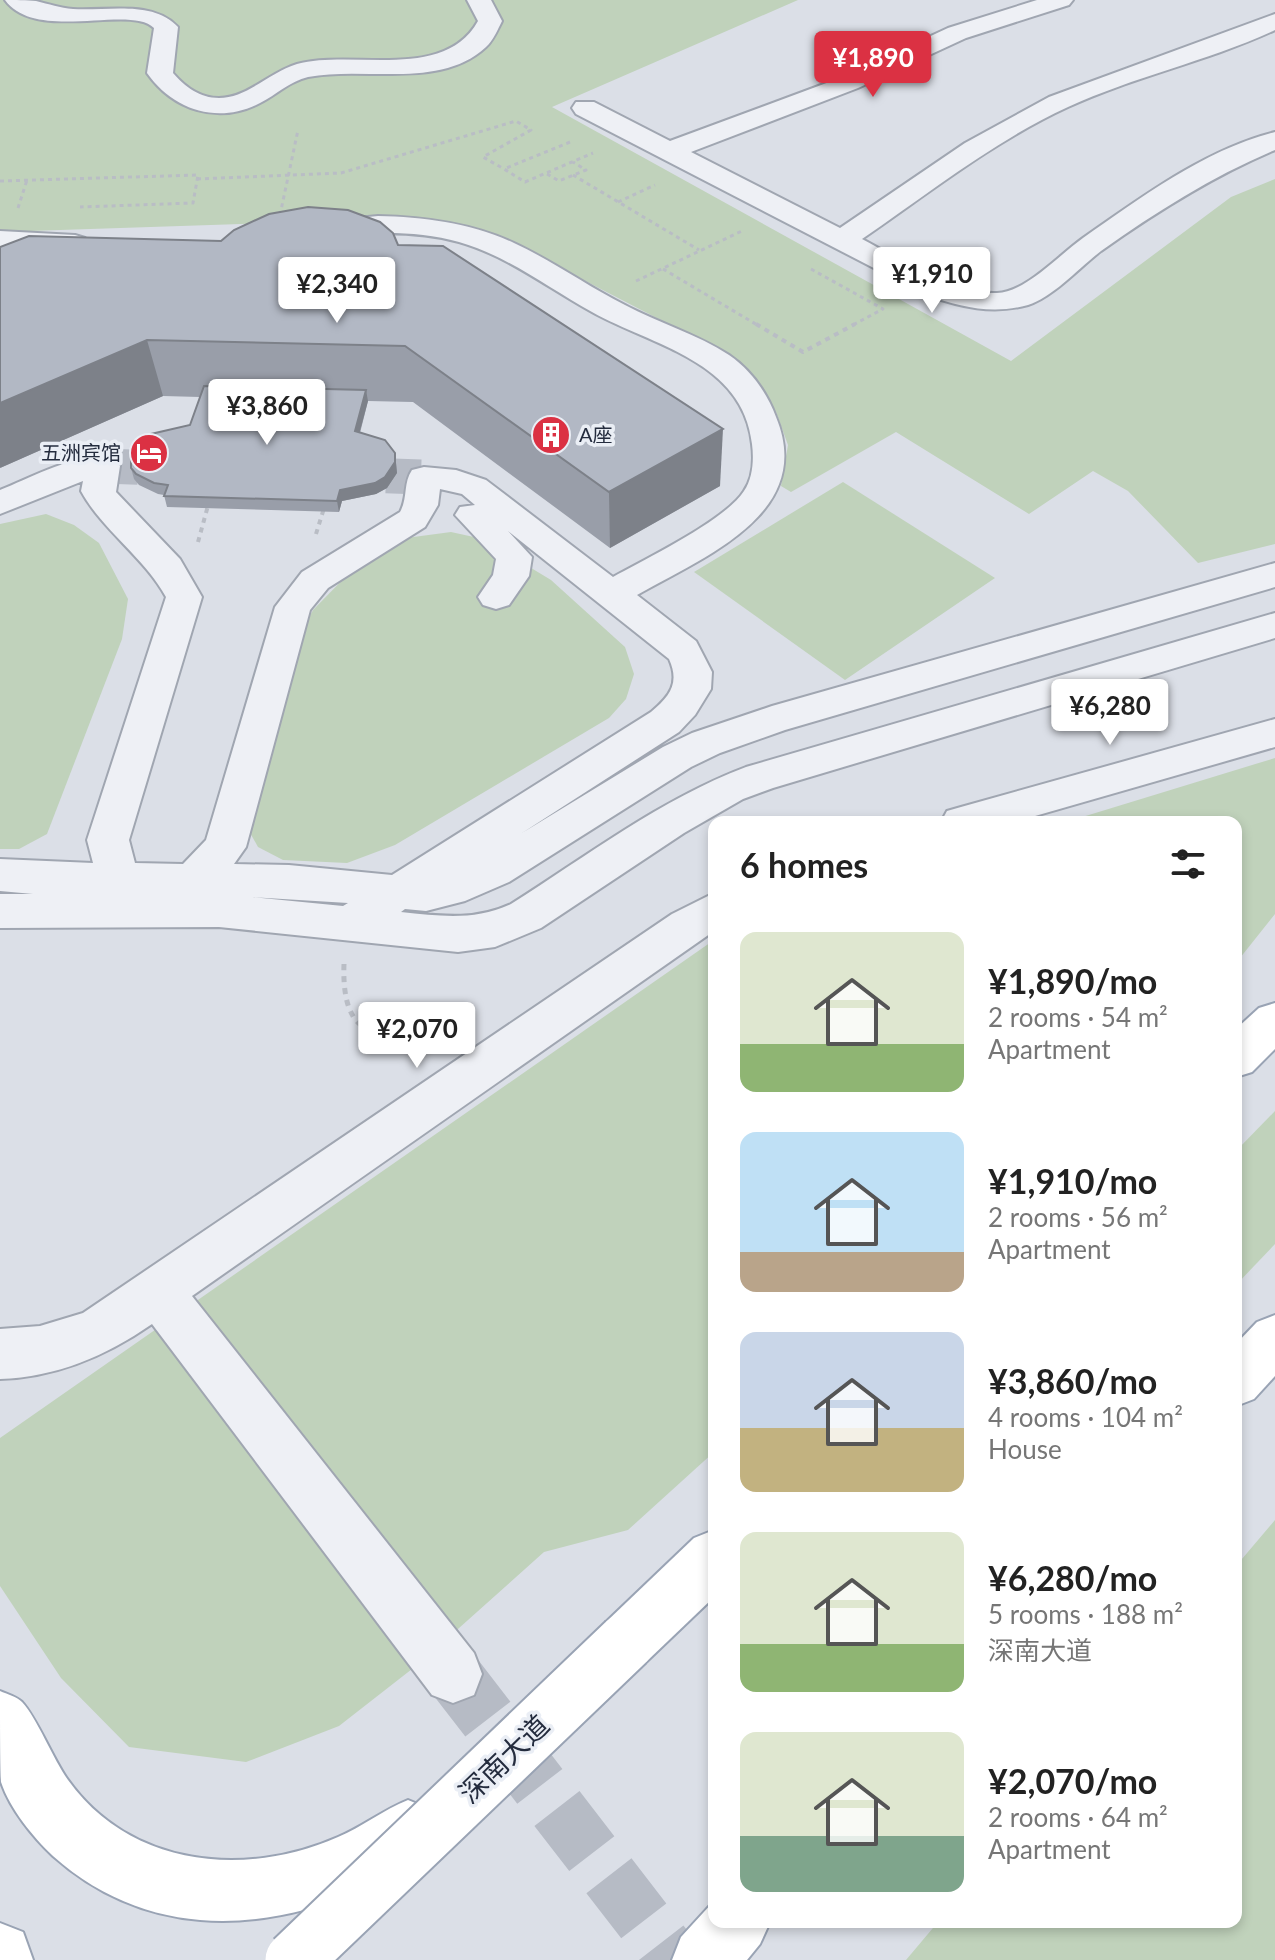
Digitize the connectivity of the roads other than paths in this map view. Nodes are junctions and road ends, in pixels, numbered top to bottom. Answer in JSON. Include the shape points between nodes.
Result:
{"nodes":[{"id":1,"x":17,"y":0,"type":"edge"},
{"id":2,"x":479,"y":0,"type":"edge"},
{"id":3,"x":1061,"y":0,"type":"edge"},
{"id":4,"x":1275,"y":21,"type":"edge"},
{"id":5,"x":585,"y":108,"type":"dead end"},
{"id":6,"x":1275,"y":140,"type":"edge"},
{"id":7,"x":669,"y":151,"type":"junction"},
{"id":8,"x":276,"y":235,"type":"edge"},
{"id":9,"x":0,"y":240,"type":"edge"},
{"id":10,"x":842,"y":240,"type":"junction"},
{"id":11,"x":104,"y":246,"type":"edge"},
{"id":12,"x":88,"y":469,"type":"junction"},
{"id":13,"x":465,"y":483,"type":"junction"},
{"id":14,"x":0,"y":503,"type":"edge"},
{"id":15,"x":0,"y":523,"type":"edge"},
{"id":16,"x":1275,"y":575,"type":"edge"},
{"id":17,"x":613,"y":593,"type":"junction"},
{"id":18,"x":496,"y":597,"type":"dead end"},
{"id":19,"x":1275,"y":625,"type":"edge"},
{"id":20,"x":1275,"y":733,"type":"edge"},
{"id":21,"x":982,"y":816,"type":"edge"},
{"id":22,"x":232,"y":821,"type":"junction"},
{"id":23,"x":108,"y":840,"type":"junction"},
{"id":24,"x":15,"y":877,"type":"edge"},
{"id":25,"x":190,"y":880,"type":"junction"},
{"id":26,"x":289,"y":881,"type":"junction"},
{"id":27,"x":398,"y":892,"type":"junction"},
{"id":28,"x":134,"y":894,"type":"junction"},
{"id":29,"x":0,"y":911,"type":"edge"},
{"id":30,"x":708,"y":914,"type":"edge"},
{"id":31,"x":349,"y":924,"type":"junction"},
{"id":32,"x":1275,"y":1021,"type":"edge"},
{"id":33,"x":1242,"y":1052,"type":"edge"},
{"id":34,"x":158,"y":1291,"type":"junction"},
{"id":35,"x":1275,"y":1339,"type":"edge"},
{"id":36,"x":0,"y":1354,"type":"edge"},
{"id":37,"x":1242,"y":1375,"type":"edge"},
{"id":38,"x":708,"y":1564,"type":"edge"},
{"id":39,"x":453,"y":1674,"type":"tunnel mouth"},
{"id":40,"x":0,"y":1721,"type":"edge"},
{"id":41,"x":474,"y":1788,"type":"junction"},
{"id":42,"x":733,"y":1928,"type":"edge"},
{"id":43,"x":294,"y":1960,"type":"edge"},
{"id":44,"x":704,"y":1960,"type":"edge"}],
"edges":[{"from":1,"to":2,"type":"street","via":[[57,14],[140,12],[161,19],[166,27],[160,73],[166,81],[190,100],[228,106],[303,70],[429,63],[461,53],[488,28],[490,21]]},
{"from":3,"to":7,"type":"street","via":[[957,33],[849,83]]},
{"from":4,"to":10,"type":"street","via":[[1057,102]]},
{"from":5,"to":7,"type":"street"},
{"from":6,"to":10,"type":"street","via":[[1232,156],[1175,191],[1024,297],[982,304],[937,289]]},
{"from":7,"to":10,"type":"street"},
{"from":8,"to":17,"type":"street","via":[[380,225],[468,235],[527,261],[619,315],[693,346],[740,381],[753,397],[768,437],[770,461],[758,498],[735,519]]},
{"from":9,"to":11,"type":"street"},
{"from":12,"to":14,"type":"street"},
{"from":12,"to":15,"type":"street","via":[[44,502]]},
{"from":12,"to":23,"type":"street","via":[[102,498],[167,567],[184,597]]},
{"from":13,"to":17,"type":"street"},
{"from":13,"to":18,"type":"street","via":[[470,512],[514,557],[511,576]]},
{"from":13,"to":22,"type":"street","via":[[424,477],[421,505],[413,519],[315,580],[293,607]]},
{"from":16,"to":27,"type":"street","via":[[738,731],[677,757],[481,878],[438,893]]},
{"from":17,"to":27,"type":"street","via":[[670,638],[691,662],[696,674],[688,698],[665,722]]},
{"from":19,"to":31,"type":"street","via":[[760,777],[700,804],[526,916],[495,930],[438,935]]},
{"from":20,"to":21,"type":"street"},
{"from":22,"to":25,"type":"street","via":[[225,847]]},
{"from":22,"to":26,"type":"street","via":[[250,858]]},
{"from":23,"to":24,"type":"street","via":[[70,867]]},
{"from":23,"to":28,"type":"street","via":[[112,862]]},
{"from":24,"to":28,"type":"street"},
{"from":25,"to":26,"type":"street"},
{"from":25,"to":28,"type":"street"},
{"from":26,"to":27,"type":"street"},
{"from":27,"to":31,"type":"street"},
{"from":28,"to":29,"type":"street"},
{"from":28,"to":31,"type":"street","via":[[219,910]]},
{"from":30,"to":34,"type":"street"},
{"from":32,"to":33,"type":"main road"},
{"from":34,"to":36,"type":"street","via":[[74,1343]]},
{"from":34,"to":39,"type":"street"},
{"from":35,"to":37,"type":"main road"},
{"from":38,"to":41,"type":"main road","name":"深南大道","bridge":true},
{"from":40,"to":41,"type":"main road","bridge":true,"via":[[63,1823],[93,1852],[172,1888],[249,1891],[298,1881],[355,1862]]},
{"from":41,"to":43,"type":"main road","name":"深南大道","bridge":true},
{"from":42,"to":44,"type":"main road"}]}
